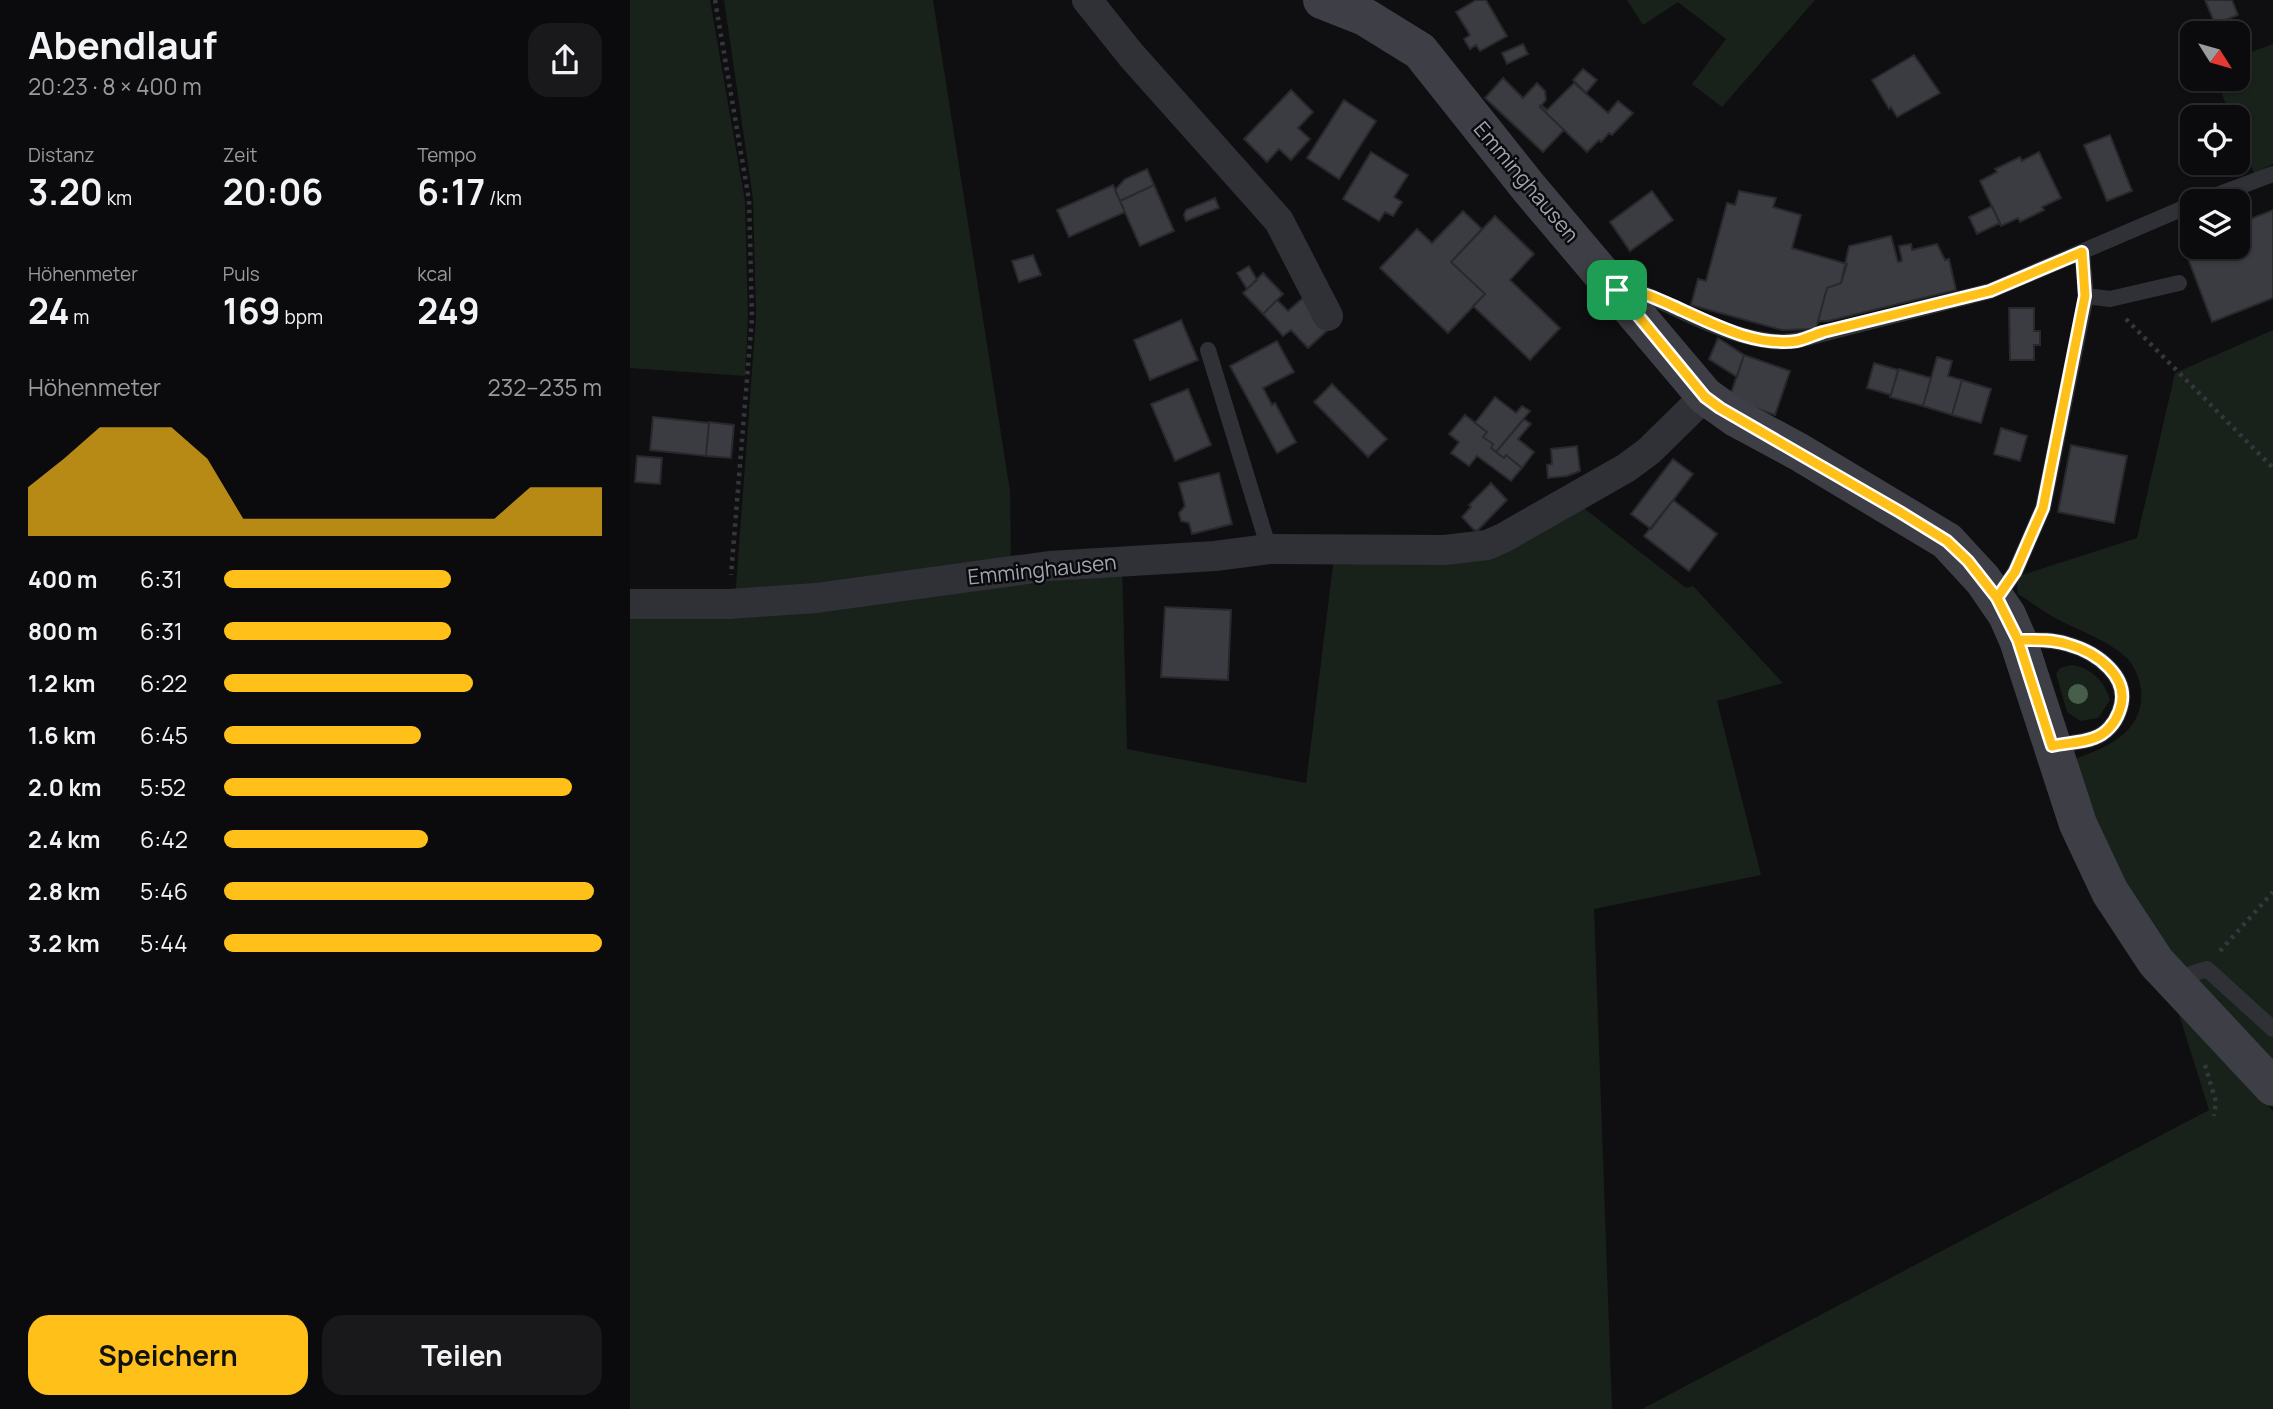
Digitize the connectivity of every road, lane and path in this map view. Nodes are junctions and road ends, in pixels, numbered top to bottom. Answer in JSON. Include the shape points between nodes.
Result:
{"nodes":[{"id":1,"x":715,"y":0,"type":"edge"},
{"id":2,"x":1087,"y":0,"type":"edge"},
{"id":3,"x":1322,"y":0,"type":"edge"},
{"id":4,"x":2273,"y":174,"type":"edge"},
{"id":5,"x":2233,"y":189,"type":"edge"},
{"id":6,"x":2180,"y":210,"type":"edge"},
{"id":7,"x":2082,"y":252,"type":"junction"},
{"id":8,"x":2179,"y":284,"type":"dead end"},
{"id":9,"x":1617,"y":290,"type":"junction"},
{"id":10,"x":2085,"y":296,"type":"junction"},
{"id":11,"x":2110,"y":299,"type":"junction"},
{"id":12,"x":1328,"y":316,"type":"dead end"},
{"id":13,"x":1208,"y":350,"type":"dead end"},
{"id":14,"x":1705,"y":397,"type":"junction"},
{"id":15,"x":2273,"y":468,"type":"edge"},
{"id":16,"x":1269,"y":549,"type":"junction"},
{"id":17,"x":1990,"y":589,"type":"junction"},
{"id":18,"x":630,"y":604,"type":"edge"},
{"id":19,"x":729,"y":604,"type":"junction"},
{"id":20,"x":2018,"y":640,"type":"junction"},
{"id":21,"x":2052,"y":746,"type":"junction"},
{"id":22,"x":2273,"y":892,"type":"edge"},
{"id":23,"x":2191,"y":977,"type":"junction"},
{"id":24,"x":2273,"y":1029,"type":"edge"},
{"id":25,"x":2273,"y":1087,"type":"edge"}],
"edges":[{"from":1,"to":19,"type":"path","via":[[749,201],[752,318]]},
{"from":2,"to":12,"type":"street","via":[[1279,221]]},
{"from":3,"to":9,"type":"street","name":"Emminghausen","via":[[1365,17],[1420,51]]},
{"from":4,"to":5,"type":"lane"},
{"from":6,"to":7,"type":"lane"},
{"from":7,"to":9,"type":"lane","via":[[1990,291],[1799,341],[1773,342],[1749,336],[1638,291]]},
{"from":7,"to":10,"type":"lane"},
{"from":8,"to":11,"type":"lane"},
{"from":9,"to":14,"type":"street","name":"Emminghausen"},
{"from":10,"to":11,"type":"lane"},
{"from":10,"to":17,"type":"lane","via":[[2043,508],[2015,572]]},
{"from":11,"to":15,"type":"path"},
{"from":13,"to":16,"type":"lane"},
{"from":14,"to":16,"type":"street","name":"Emminghausen","via":[[1626,468],[1487,545],[1409,552]]},
{"from":14,"to":17,"type":"street","name":"Emminghausen","via":[[1947,541]]},
{"from":16,"to":19,"type":"street","name":"Emminghausen","via":[[1049,566],[816,598]]},
{"from":17,"to":20,"type":"street","name":"Emminghausen"},
{"from":18,"to":19,"type":"street","name":"Emminghausen"},
{"from":20,"to":21,"type":"street","name":"Emminghausen"},
{"from":20,"to":21,"type":"lane","via":[[2068,644],[2109,666],[2119,679],[2121,707],[2106,732]]},
{"from":21,"to":23,"type":"street","name":"Emminghausen","via":[[2078,824],[2110,892],[2137,935]]},
{"from":22,"to":23,"type":"path"},
{"from":23,"to":24,"type":"lane"},
{"from":23,"to":25,"type":"street","name":"Emminghausen"}]}
